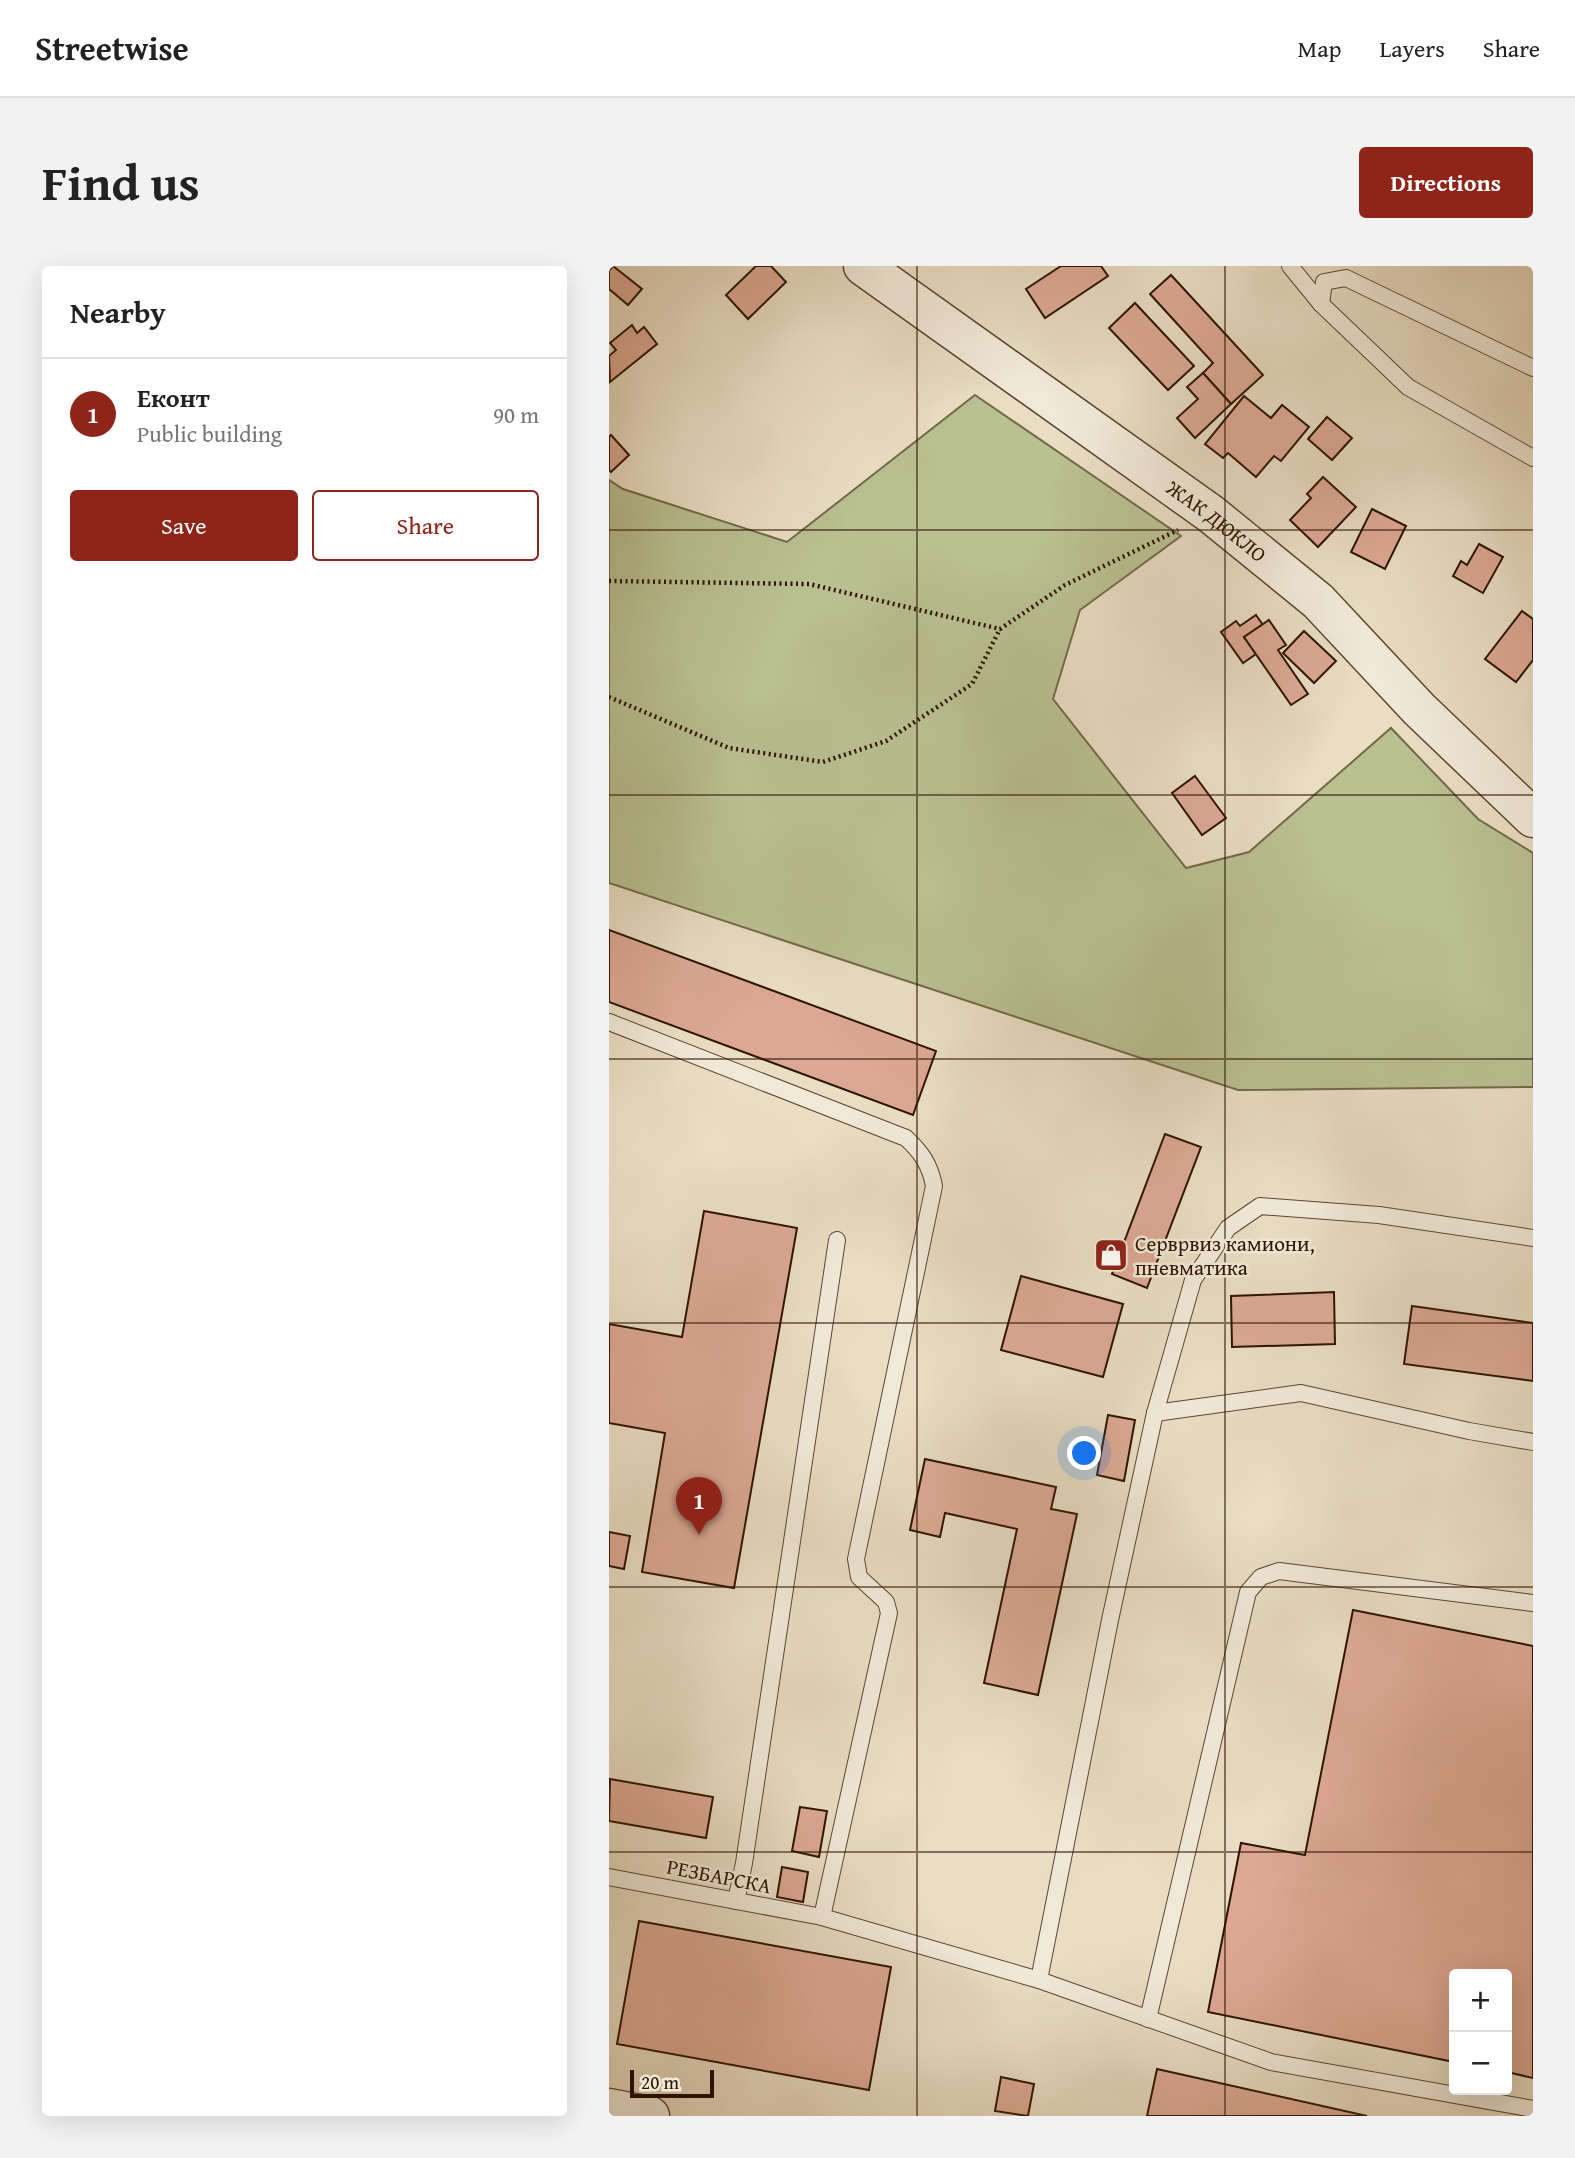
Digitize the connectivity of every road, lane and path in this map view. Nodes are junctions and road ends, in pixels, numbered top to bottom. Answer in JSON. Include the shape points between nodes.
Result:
{"nodes":[{"id":1,"x":863,"y":266,"type":"edge"},
{"id":2,"x":1290,"y":266,"type":"edge"},
{"id":3,"x":1321,"y":304,"type":"junction"},
{"id":4,"x":1533,"y":368,"type":"edge"},
{"id":5,"x":1533,"y":458,"type":"edge"},
{"id":6,"x":1211,"y":514,"type":"junction"},
{"id":7,"x":609,"y":581,"type":"edge"},
{"id":8,"x":1000,"y":629,"type":"junction"},
{"id":9,"x":609,"y":696,"type":"edge"},
{"id":10,"x":1533,"y":818,"type":"edge"},
{"id":11,"x":609,"y":1022,"type":"edge"},
{"id":12,"x":1533,"y":1238,"type":"edge"},
{"id":13,"x":837,"y":1240,"type":"dead end"},
{"id":14,"x":1156,"y":1413,"type":"junction"},
{"id":15,"x":1533,"y":1442,"type":"edge"},
{"id":16,"x":1533,"y":1603,"type":"edge"},
{"id":17,"x":609,"y":1877,"type":"edge"},
{"id":18,"x":736,"y":1901,"type":"junction"},
{"id":19,"x":822,"y":1916,"type":"junction"},
{"id":20,"x":1039,"y":1980,"type":"junction"},
{"id":21,"x":1149,"y":2019,"type":"junction"},
{"id":22,"x":609,"y":2108,"type":"edge"},
{"id":23,"x":1533,"y":2109,"type":"edge"},
{"id":24,"x":649,"y":2116,"type":"edge"}],
"edges":[{"from":1,"to":6,"type":"street","name":"ЖАК ДЮКЛО"},
{"from":2,"to":3,"type":"lane"},
{"from":3,"to":4,"type":"lane","via":[[1324,282],[1346,278]]},
{"from":3,"to":5,"type":"lane","via":[[1408,387]]},
{"from":6,"to":8,"type":"path","via":[[1065,585]]},
{"from":6,"to":10,"type":"street","name":"ЖАК ДЮКЛО","via":[[1318,601],[1419,709]]},
{"from":7,"to":8,"type":"path","via":[[809,584]]},
{"from":8,"to":9,"type":"path","via":[[972,684],[886,741],[823,761],[729,748]]},
{"from":11,"to":19,"type":"lane","via":[[905,1138],[930,1166],[934,1186],[856,1559],[859,1577],[886,1602],[889,1613]]},
{"from":12,"to":14,"type":"lane","via":[[1379,1215],[1260,1206],[1228,1228],[1193,1280]]},
{"from":13,"to":18,"type":"lane"},
{"from":14,"to":15,"type":"lane","via":[[1301,1393]]},
{"from":14,"to":20,"type":"lane"},
{"from":16,"to":21,"type":"lane","via":[[1279,1571],[1261,1577],[1248,1592]]},
{"from":17,"to":18,"type":"lane","name":"РЕЗБАРСКА"},
{"from":18,"to":19,"type":"lane","name":"РЕЗБАРСКА"},
{"from":19,"to":20,"type":"lane","name":"РЕЗБАРСКА"},
{"from":20,"to":21,"type":"lane","name":"РЕЗБАРСКА"},
{"from":21,"to":23,"type":"lane","name":"РЕЗБАРСКА","via":[[1271,2062]]},
{"from":22,"to":24,"type":"street"}]}
